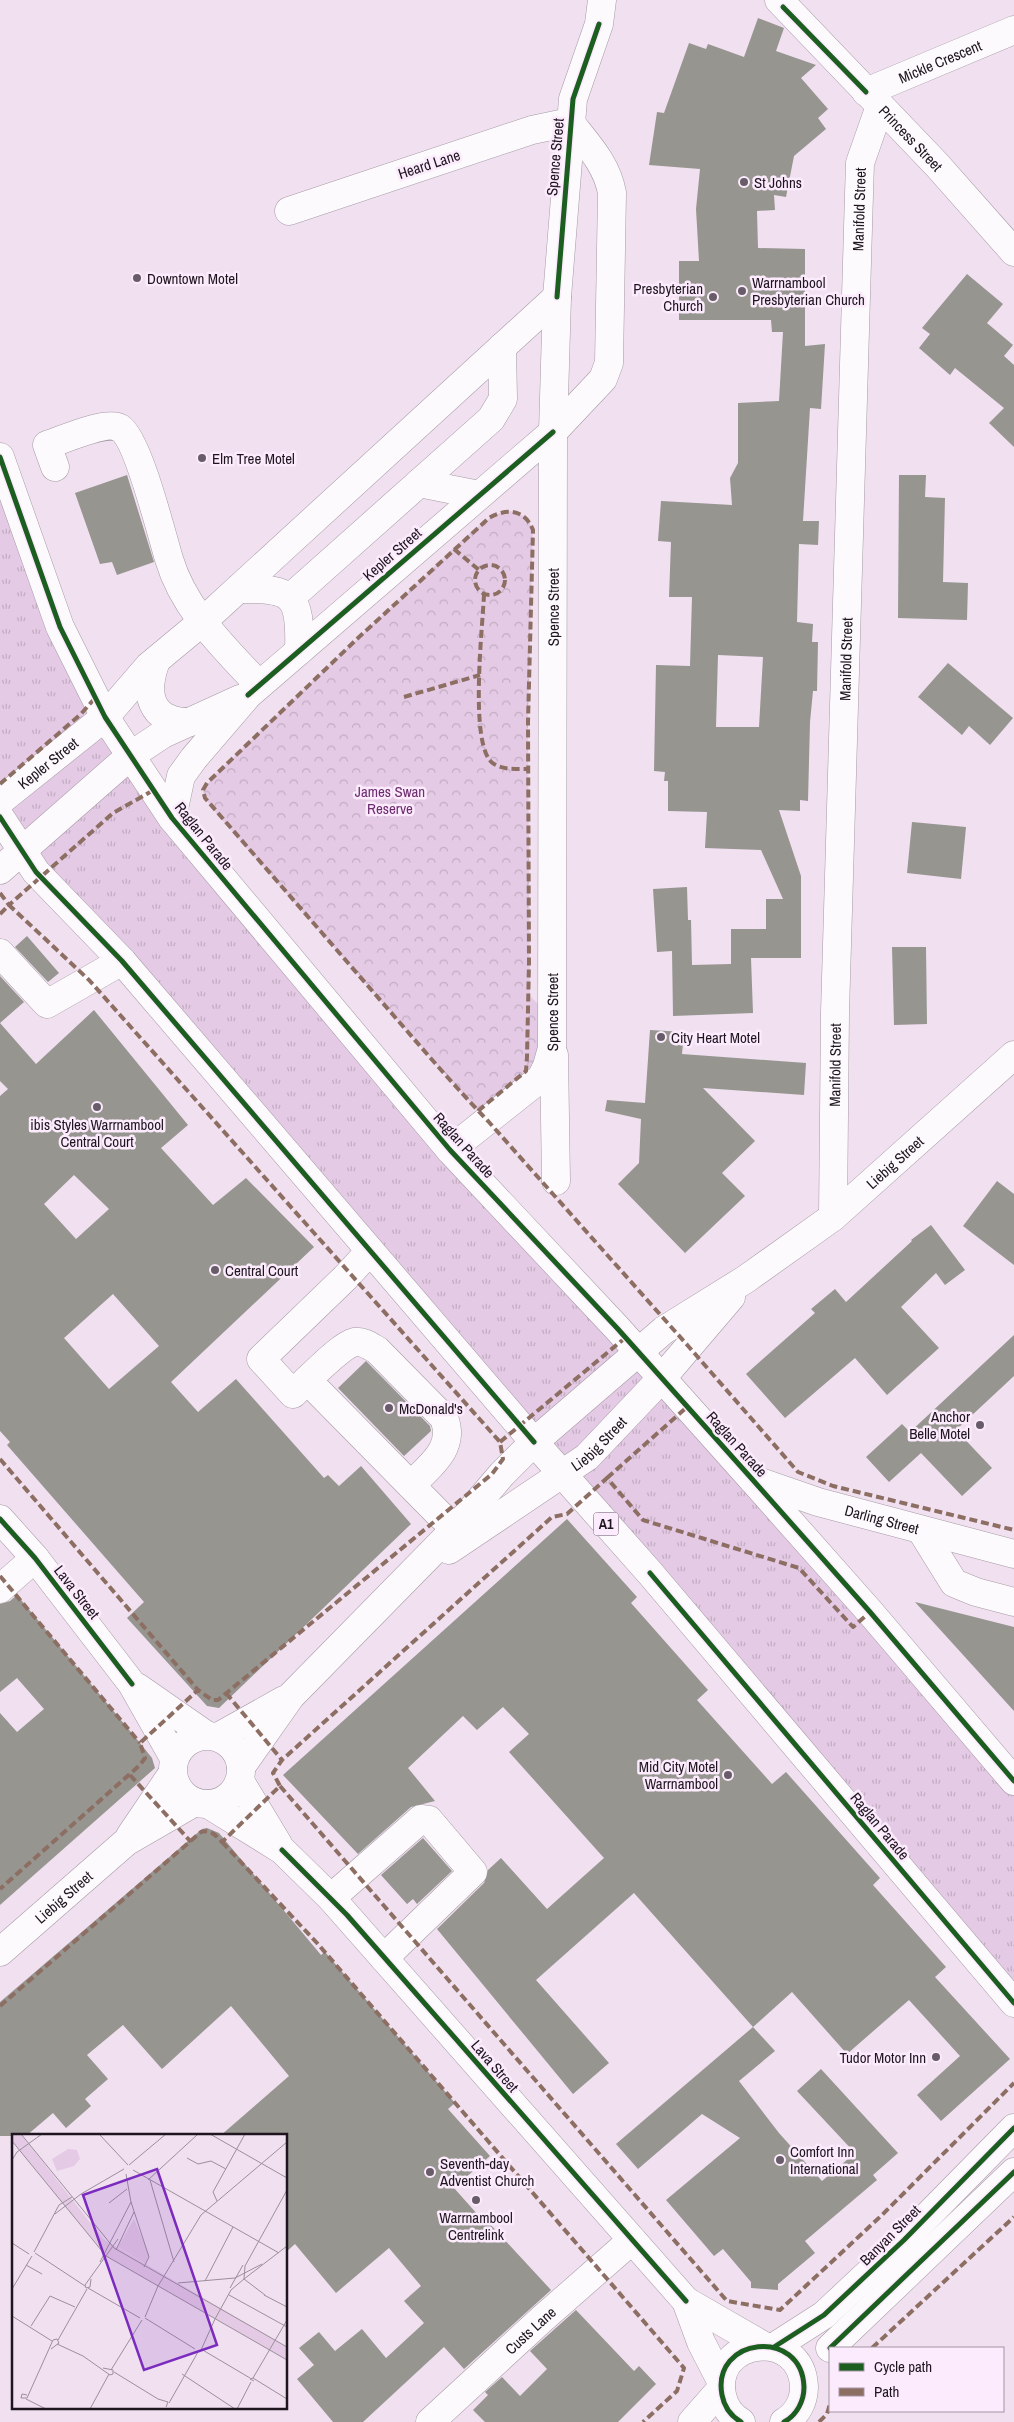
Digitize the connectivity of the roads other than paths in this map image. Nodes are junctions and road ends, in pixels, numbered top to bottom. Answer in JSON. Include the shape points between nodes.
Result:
{"nodes":[{"id":1,"x":622,"y":0,"type":"edge"},
{"id":2,"x":778,"y":2,"type":"edge"},
{"id":3,"x":600,"y":12,"type":"edge"},
{"id":4,"x":1014,"y":30,"type":"edge"},
{"id":5,"x":873,"y":99,"type":"junction"},
{"id":6,"x":570,"y":122,"type":"junction"},
{"id":7,"x":289,"y":211,"type":"dead end"},
{"id":8,"x":1014,"y":252,"type":"edge"},
{"id":9,"x":557,"y":297,"type":"junction"},
{"id":10,"x":502,"y":347,"type":"junction"},
{"id":11,"x":554,"y":432,"type":"junction"},
{"id":12,"x":0,"y":457,"type":"edge"},
{"id":13,"x":56,"y":467,"type":"dead end"},
{"id":14,"x":419,"y":483,"type":"junction"},
{"id":15,"x":479,"y":495,"type":"junction"},
{"id":16,"x":238,"y":589,"type":"junction"},
{"id":17,"x":290,"y":598,"type":"junction"},
{"id":18,"x":202,"y":622,"type":"junction"},
{"id":19,"x":299,"y":651,"type":"junction"},
{"id":20,"x":156,"y":661,"type":"junction"},
{"id":21,"x":253,"y":690,"type":"junction"},
{"id":22,"x":105,"y":717,"type":"junction"},
{"id":23,"x":190,"y":722,"type":"junction"},
{"id":24,"x":130,"y":756,"type":"junction"},
{"id":25,"x":0,"y":801,"type":"edge"},
{"id":26,"x":0,"y":817,"type":"edge"},
{"id":27,"x":172,"y":818,"type":"junction"},
{"id":28,"x":20,"y":852,"type":"junction"},
{"id":29,"x":0,"y":870,"type":"edge"},
{"id":30,"x":0,"y":953,"type":"edge"},
{"id":31,"x":122,"y":961,"type":"junction"},
{"id":32,"x":554,"y":1032,"type":"junction"},
{"id":33,"x":1014,"y":1055,"type":"edge"},
{"id":34,"x":450,"y":1150,"type":"junction"},
{"id":35,"x":556,"y":1181,"type":"dead end"},
{"id":36,"x":833,"y":1217,"type":"junction"},
{"id":37,"x":370,"y":1251,"type":"junction"},
{"id":38,"x":746,"y":1279,"type":"junction"},
{"id":39,"x":636,"y":1352,"type":"junction"},
{"id":40,"x":662,"y":1378,"type":"junction"},
{"id":41,"x":307,"y":1380,"type":"junction"},
{"id":42,"x":534,"y":1442,"type":"junction"},
{"id":43,"x":563,"y":1474,"type":"junction"},
{"id":44,"x":752,"y":1480,"type":"junction"},
{"id":45,"x":411,"y":1485,"type":"junction"},
{"id":46,"x":0,"y":1519,"type":"edge"},
{"id":47,"x":456,"y":1528,"type":"junction"},
{"id":48,"x":921,"y":1530,"type":"junction"},
{"id":49,"x":1014,"y":1554,"type":"edge"},
{"id":50,"x":35,"y":1558,"type":"junction"},
{"id":51,"x":416,"y":1570,"type":"junction"},
{"id":52,"x":0,"y":1589,"type":"edge"},
{"id":53,"x":1014,"y":1602,"type":"edge"},
{"id":54,"x":132,"y":1684,"type":"junction"},
{"id":55,"x":291,"y":1696,"type":"junction"},
{"id":56,"x":212,"y":1736,"type":"junction"},
{"id":57,"x":173,"y":1766,"type":"junction"},
{"id":58,"x":240,"y":1774,"type":"junction"},
{"id":59,"x":1014,"y":1781,"type":"edge"},
{"id":60,"x":201,"y":1803,"type":"junction"},
{"id":61,"x":126,"y":1842,"type":"junction"},
{"id":62,"x":282,"y":1850,"type":"junction"},
{"id":63,"x":331,"y":1898,"type":"junction"},
{"id":64,"x":0,"y":1952,"type":"edge"},
{"id":65,"x":384,"y":1958,"type":"junction"},
{"id":66,"x":1014,"y":2003,"type":"edge"},
{"id":67,"x":1014,"y":2128,"type":"edge"},
{"id":68,"x":1014,"y":2172,"type":"edge"},
{"id":69,"x":632,"y":2240,"type":"junction"},
{"id":70,"x":686,"y":2301,"type":"junction"},
{"id":71,"x":769,"y":2346,"type":"junction"},
{"id":72,"x":831,"y":2347,"type":"edge"},
{"id":73,"x":829,"y":2349,"type":"edge"},
{"id":74,"x":721,"y":2385,"type":"junction"},
{"id":75,"x":799,"y":2409,"type":"edge"},
{"id":76,"x":430,"y":2422,"type":"edge"},
{"id":77,"x":692,"y":2422,"type":"edge"},
{"id":78,"x":741,"y":2422,"type":"edge"}],
"edges":[{"from":1,"to":3,"type":"main road","name":"Spence Street"},
{"from":2,"to":5,"type":"main road","name":"Princess Street"},
{"from":3,"to":6,"type":"main road","name":"Spence Street","via":[[576,87]]},
{"from":4,"to":5,"type":"main road","name":"Mickle Crescent"},
{"from":5,"to":8,"type":"main road","name":"Princess Street"},
{"from":5,"to":36,"type":"main road","name":"Manifold Street","via":[[860,163],[859,186],[835,1003]]},
{"from":6,"to":7,"type":"main road","name":"Heard Lane","via":[[532,130]]},
{"from":6,"to":9,"type":"main road","name":"Spence Street"},
{"from":6,"to":11,"type":"main road","name":"Kepler Street","via":[[600,160],[610,180],[610,354],[603,379]]},
{"from":9,"to":10,"type":"main road","name":"Kepler Street"},
{"from":9,"to":11,"type":"main road","name":"Spence Street"},
{"from":10,"to":14,"type":"main road","via":[[504,389],[496,413]]},
{"from":10,"to":16,"type":"main road","name":"Kepler Street"},
{"from":11,"to":15,"type":"main road","name":"Kepler Street"},
{"from":11,"to":32,"type":"main road","name":"Spence Street"},
{"from":12,"to":22,"type":"main road","name":"Raglan Parade","via":[[60,628]]},
{"from":13,"to":18,"type":"main road","via":[[47,445],[105,426],[120,428],[126,434],[143,474],[169,560],[184,596]]},
{"from":14,"to":15,"type":"main road"},
{"from":14,"to":17,"type":"main road"},
{"from":15,"to":19,"type":"main road","name":"Kepler Street"},
{"from":16,"to":17,"type":"main road","via":[[273,589]]},
{"from":16,"to":18,"type":"main road","name":"Kepler Street"},
{"from":17,"to":19,"type":"main road","via":[[299,619]]},
{"from":18,"to":20,"type":"main road","name":"Kepler Street"},
{"from":18,"to":21,"type":"main road"},
{"from":19,"to":21,"type":"main road","name":"Kepler Street"},
{"from":20,"to":22,"type":"main road","name":"Kepler Street"},
{"from":20,"to":23,"type":"main road","via":[[149,687],[155,707],[173,721]]},
{"from":21,"to":23,"type":"main road","name":"Kepler Street"},
{"from":21,"to":27,"type":"main road","name":"Kepler Street","via":[[181,776]]},
{"from":22,"to":24,"type":"main road","name":"Raglan Parade"},
{"from":22,"to":25,"type":"main road","name":"Kepler Street"},
{"from":23,"to":24,"type":"main road","name":"Kepler Street","via":[[163,734]]},
{"from":24,"to":27,"type":"main road","name":"Raglan Parade"},
{"from":24,"to":28,"type":"main road","name":"Kepler Street"},
{"from":26,"to":28,"type":"main road","name":"Raglan Parade","number":"A1"},
{"from":27,"to":34,"type":"main road","name":"Raglan Parade"},
{"from":28,"to":29,"type":"main road","name":"Kepler Street"},
{"from":28,"to":31,"type":"main road","name":"Raglan Parade","number":"A1"},
{"from":30,"to":31,"type":"main road","via":[[47,1004]]},
{"from":31,"to":37,"type":"main road","name":"Raglan Parade","number":"A1"},
{"from":32,"to":34,"type":"main road","name":"Spence Street","via":[[549,1061],[541,1078]]},
{"from":32,"to":35,"type":"main road"},
{"from":33,"to":36,"type":"main road","name":"Liebig Street"},
{"from":34,"to":39,"type":"main road","name":"Raglan Parade"},
{"from":36,"to":38,"type":"main road","name":"Liebig Street"},
{"from":37,"to":41,"type":"main road","via":[[260,1359],[293,1394]]},
{"from":37,"to":42,"type":"main road","name":"Raglan Parade","number":"A1"},
{"from":38,"to":39,"type":"main road","name":"Liebig Street","via":[[664,1330]]},
{"from":38,"to":40,"type":"main road","name":"Liebig Street"},
{"from":39,"to":40,"type":"main road","name":"Raglan Parade"},
{"from":39,"to":42,"type":"main road","name":"Liebig Street"},
{"from":40,"to":43,"type":"main road","name":"Liebig Street","via":[[587,1457]]},
{"from":40,"to":44,"type":"main road","name":"Raglan Parade"},
{"from":41,"to":45,"type":"main road"},
{"from":41,"to":45,"type":"main road","via":[[354,1342],[365,1343],[377,1350],[444,1418],[448,1429],[447,1443],[439,1457]]},
{"from":42,"to":43,"type":"main road","name":"Raglan Parade","number":"A1"},
{"from":42,"to":47,"type":"main road","name":"Liebig Street"},
{"from":43,"to":51,"type":"main road","name":"Liebig Street"},
{"from":43,"to":66,"type":"main road","name":"Raglan Parade","number":"A1"},
{"from":44,"to":48,"type":"main road","name":"Darling Street","via":[[793,1495]]},
{"from":44,"to":59,"type":"main road","name":"Raglan Parade"},
{"from":45,"to":47,"type":"main road"},
{"from":46,"to":50,"type":"main road","name":"Lava Street"},
{"from":47,"to":51,"type":"main road","name":"Liebig Street"},
{"from":48,"to":49,"type":"main road","name":"Darling Street"},
{"from":48,"to":53,"type":"main road","via":[[954,1583]]},
{"from":50,"to":52,"type":"main road"},
{"from":50,"to":54,"type":"main road","name":"Lava Street"},
{"from":51,"to":55,"type":"main road","name":"Liebig Street"},
{"from":54,"to":56,"type":"main road","name":"Lava Street"},
{"from":54,"to":57,"type":"main road","name":"Lava Street"},
{"from":55,"to":56,"type":"main road","name":"Liebig Street"},
{"from":55,"to":58,"type":"main road","name":"Liebig Street"},
{"from":56,"to":57,"type":"main road","via":[[186,1742]]},
{"from":56,"to":58,"type":"main road","via":[[234,1748]]},
{"from":57,"to":60,"type":"main road","via":[[180,1791]]},
{"from":57,"to":61,"type":"main road","name":"Liebig Street"},
{"from":58,"to":60,"type":"main road","via":[[227,1797]]},
{"from":58,"to":62,"type":"main road","name":"Lava Street"},
{"from":60,"to":61,"type":"main road","name":"Liebig Street"},
{"from":60,"to":62,"type":"main road","name":"Lava Street"},
{"from":61,"to":64,"type":"main road","name":"Liebig Street"},
{"from":62,"to":63,"type":"main road","name":"Lava Street"},
{"from":63,"to":65,"type":"main road","name":"Lava Street"},
{"from":63,"to":65,"type":"main road","via":[[425,1818],[429,1820],[473,1872]]},
{"from":65,"to":69,"type":"main road","name":"Lava Street"},
{"from":67,"to":71,"type":"main road","name":"Banyan Street","via":[[904,2240],[824,2315]]},
{"from":68,"to":72,"type":"main road"},
{"from":69,"to":70,"type":"main road","name":"Lava Street"},
{"from":69,"to":76,"type":"main road","name":"Custs Lane"},
{"from":70,"to":71,"type":"main road","name":"Lava Street"},
{"from":70,"to":74,"type":"main road","name":"Lava Street"},
{"from":71,"to":74,"type":"main road","name":"Banyan Street","via":[[745,2349],[736,2355],[724,2371]]},
{"from":71,"to":75,"type":"main road","name":"Lava Street","via":[[785,2352],[797,2364],[803,2380]]},
{"from":73,"to":75,"type":"main road","via":[[809,2375]]},
{"from":74,"to":77,"type":"main road"},
{"from":74,"to":78,"type":"main road","name":"Lava Street","via":[[723,2400]]}]}
